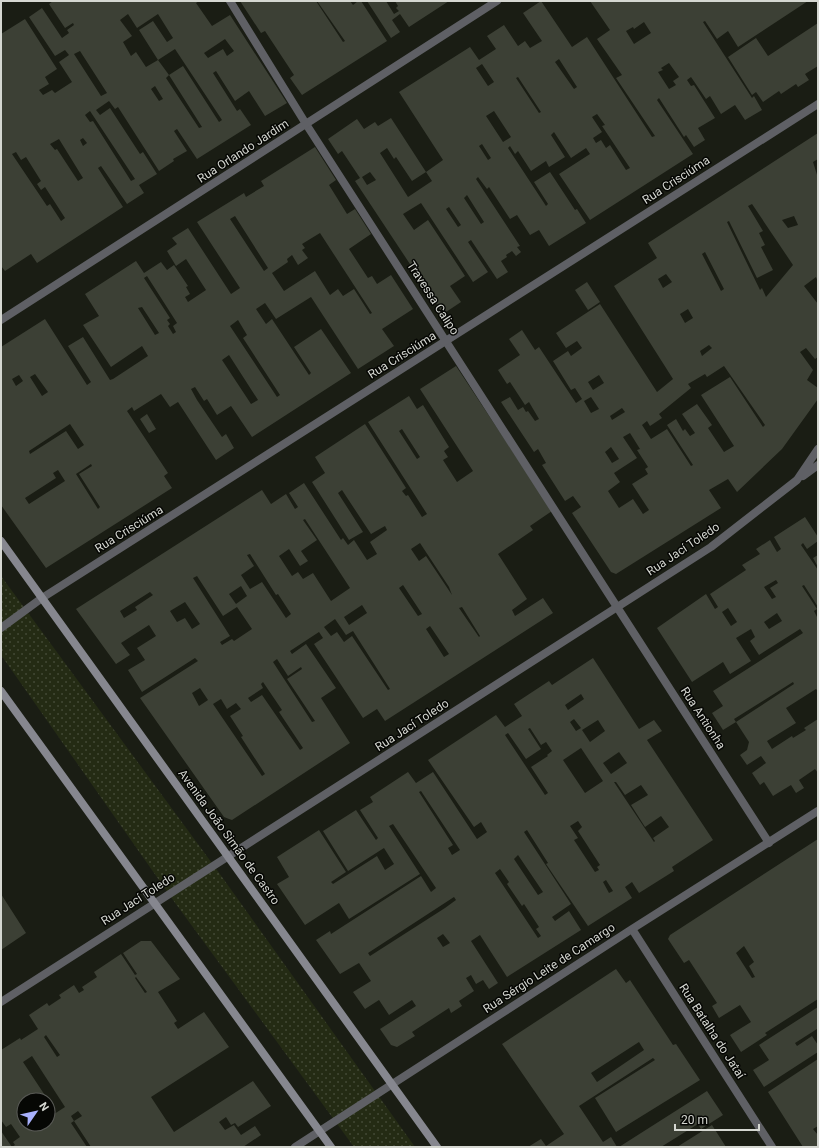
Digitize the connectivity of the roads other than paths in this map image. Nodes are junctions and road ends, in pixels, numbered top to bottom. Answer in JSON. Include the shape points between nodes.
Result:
{"nodes":[{"id":1,"x":230,"y":1,"type":"edge"},
{"id":2,"x":497,"y":1,"type":"edge"},
{"id":3,"x":818,"y":104,"type":"edge"},
{"id":4,"x":306,"y":124,"type":"junction"},
{"id":5,"x":1,"y":320,"type":"edge"},
{"id":6,"x":446,"y":341,"type":"junction"},
{"id":7,"x":818,"y":449,"type":"edge"},
{"id":8,"x":818,"y":465,"type":"edge"},
{"id":9,"x":798,"y":480,"type":"junction"},
{"id":10,"x":1,"y":541,"type":"edge"},
{"id":11,"x":42,"y":598,"type":"junction"},
{"id":12,"x":617,"y":607,"type":"junction"},
{"id":13,"x":1,"y":628,"type":"edge"},
{"id":14,"x":1,"y":691,"type":"edge"},
{"id":15,"x":818,"y":811,"type":"edge"},
{"id":16,"x":769,"y":842,"type":"junction"},
{"id":17,"x":228,"y":856,"type":"junction"},
{"id":18,"x":155,"y":903,"type":"junction"},
{"id":19,"x":632,"y":929,"type":"junction"},
{"id":20,"x":1,"y":1002,"type":"edge"},
{"id":21,"x":392,"y":1085,"type":"junction"},
{"id":22,"x":319,"y":1131,"type":"junction"},
{"id":23,"x":295,"y":1147,"type":"edge"},
{"id":24,"x":331,"y":1147,"type":"edge"},
{"id":25,"x":437,"y":1147,"type":"edge"},
{"id":26,"x":772,"y":1147,"type":"edge"}],
"edges":[{"from":1,"to":4,"type":"street","name":"Travessa Calipo"},
{"from":2,"to":4,"type":"street","name":"Rua Orlando Jardim"},
{"from":3,"to":6,"type":"street","name":"Rua Crisciúma"},
{"from":4,"to":5,"type":"street","name":"Rua Orlando Jardim"},
{"from":4,"to":6,"type":"street","name":"Travessa Calipo"},
{"from":6,"to":11,"type":"street","name":"Rua Crisciúma"},
{"from":6,"to":12,"type":"street","name":"Travessa Calipo"},
{"from":7,"to":9,"type":"street","name":"Rua Jací Toledo"},
{"from":8,"to":9,"type":"street"},
{"from":9,"to":12,"type":"street","name":"Rua Jací Toledo","via":[[711,547]]},
{"from":10,"to":11,"type":"main road","name":"Avenida João Simão de Castro"},
{"from":11,"to":13,"type":"street","name":"Rua Crisciúma"},
{"from":11,"to":17,"type":"main road","name":"Avenida João Simão de Castro"},
{"from":12,"to":16,"type":"street","name":"Rua Antionha"},
{"from":12,"to":17,"type":"street","name":"Rua Jací Toledo"},
{"from":14,"to":18,"type":"main road"},
{"from":15,"to":16,"type":"street","name":"Rua Sérgio Leite de Camargo"},
{"from":16,"to":19,"type":"street","name":"Rua Sérgio Leite de Camargo"},
{"from":17,"to":18,"type":"street","name":"Rua Jací Toledo"},
{"from":17,"to":21,"type":"main road","name":"Avenida João Simão de Castro"},
{"from":18,"to":20,"type":"street","name":"Rua Jací Toledo"},
{"from":18,"to":22,"type":"main road"},
{"from":19,"to":21,"type":"street","name":"Rua Sérgio Leite de Camargo"},
{"from":19,"to":26,"type":"street","name":"Rua Batalha do Jataí"},
{"from":21,"to":22,"type":"street","name":"Rua Sérgio Leite de Camargo"},
{"from":21,"to":25,"type":"main road","name":"Avenida João Simão de Castro"},
{"from":22,"to":23,"type":"street","name":"Rua Sérgio Leite de Camargo"},
{"from":22,"to":24,"type":"main road"}]}
